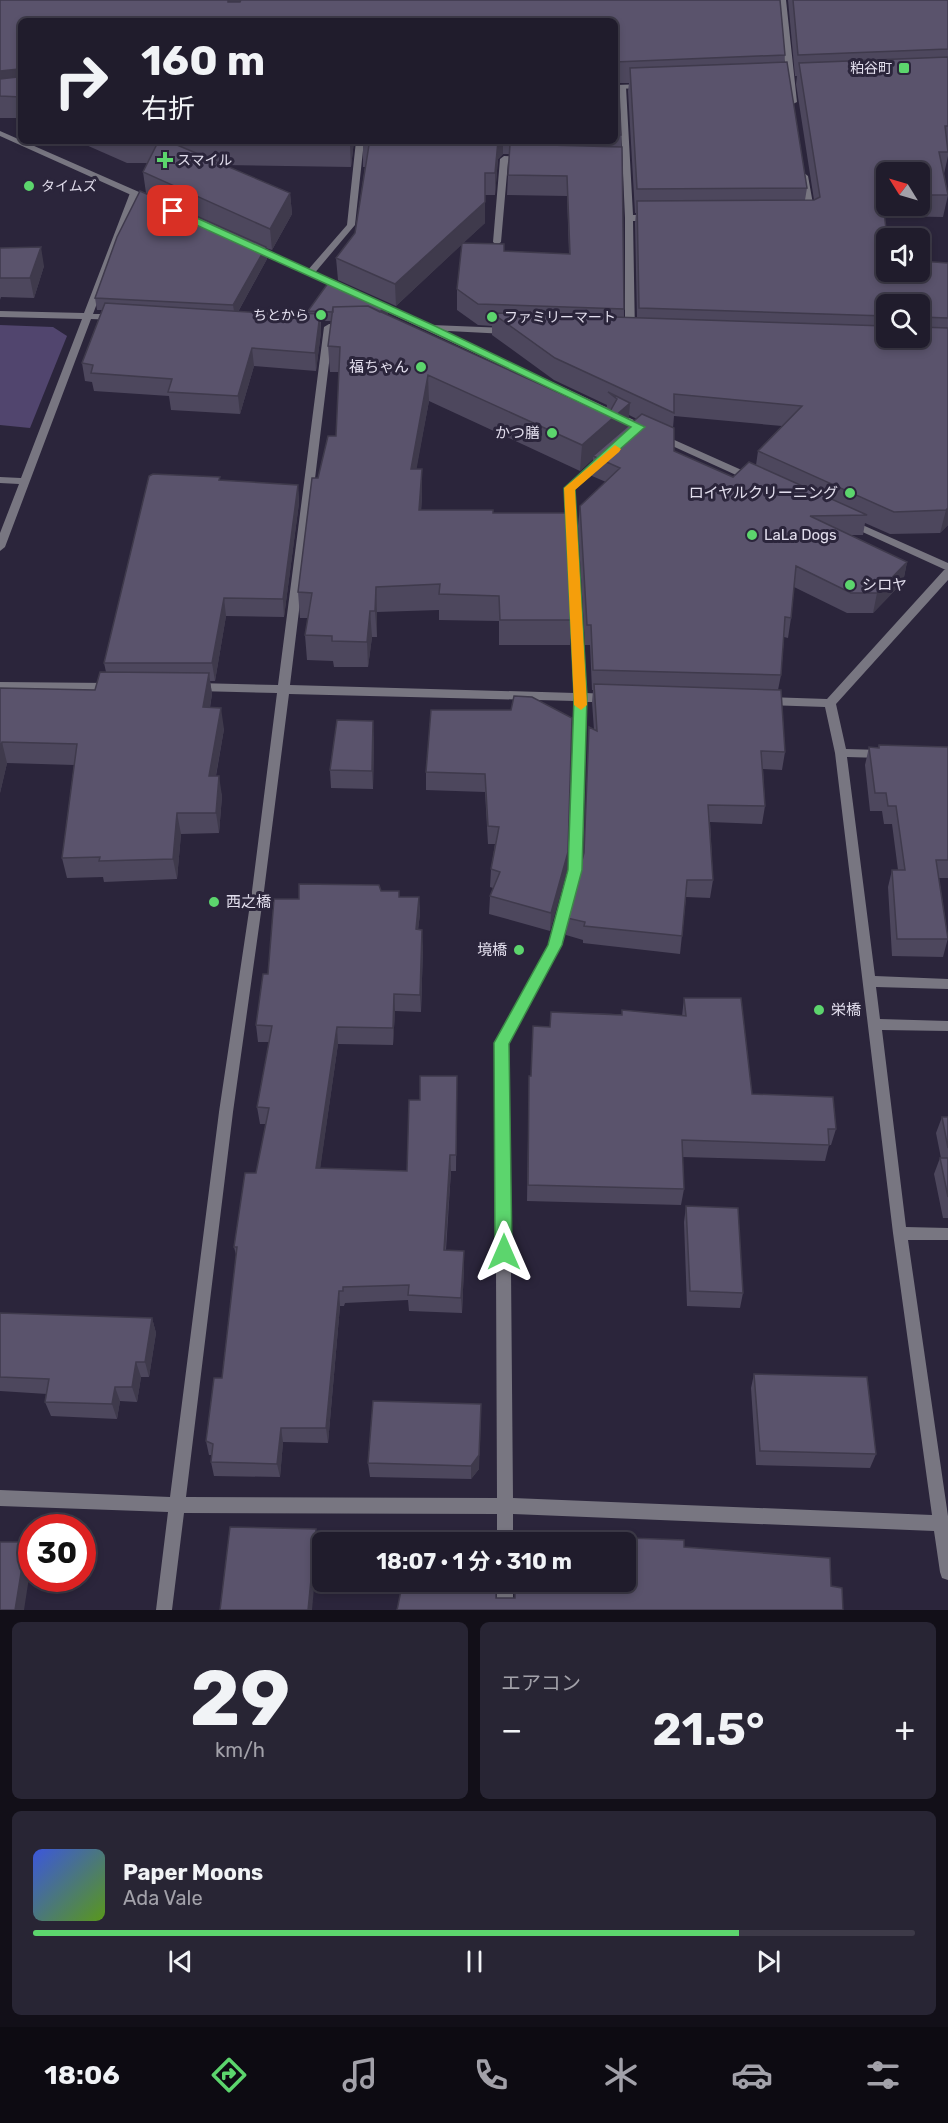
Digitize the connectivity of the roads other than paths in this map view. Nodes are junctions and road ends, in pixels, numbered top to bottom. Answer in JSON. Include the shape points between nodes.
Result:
{"nodes":[{"id":1,"x":782,"y":0,"type":"edge"},
{"id":2,"x":789,"y":79,"type":"junction"},
{"id":3,"x":801,"y":79,"type":"edge"},
{"id":4,"x":777,"y":80,"type":"edge"},
{"id":5,"x":658,"y":85,"type":"edge"},
{"id":6,"x":619,"y":87,"type":"edge"},
{"id":7,"x":795,"y":114,"type":"edge"},
{"id":8,"x":2,"y":137,"type":"edge"},
{"id":9,"x":18,"y":144,"type":"edge"},
{"id":10,"x":18,"y":144,"type":"edge"},
{"id":11,"x":360,"y":144,"type":"edge"},
{"id":12,"x":537,"y":160,"type":"edge"},
{"id":13,"x":615,"y":162,"type":"edge"},
{"id":14,"x":626,"y":162,"type":"junction"},
{"id":15,"x":804,"y":171,"type":"edge"},
{"id":16,"x":134,"y":193,"type":"junction"},
{"id":17,"x":165,"y":207,"type":"edge"},
{"id":18,"x":800,"y":217,"type":"edge"},
{"id":19,"x":629,"y":218,"type":"junction"},
{"id":20,"x":663,"y":218,"type":"edge"},
{"id":21,"x":238,"y":240,"type":"edge"},
{"id":22,"x":497,"y":242,"type":"edge"},
{"id":23,"x":310,"y":273,"type":"junction"},
{"id":24,"x":351,"y":292,"type":"edge"},
{"id":25,"x":361,"y":296,"type":"edge"},
{"id":26,"x":0,"y":314,"type":"edge"},
{"id":27,"x":88,"y":315,"type":"junction"},
{"id":28,"x":122,"y":317,"type":"edge"},
{"id":29,"x":392,"y":326,"type":"edge"},
{"id":30,"x":362,"y":327,"type":"edge"},
{"id":31,"x":429,"y":327,"type":"junction"},
{"id":32,"x":522,"y":331,"type":"edge"},
{"id":33,"x":618,"y":335,"type":"edge"},
{"id":34,"x":630,"y":335,"type":"junction"},
{"id":35,"x":641,"y":335,"type":"edge"},
{"id":36,"x":613,"y":451,"type":"edge"},
{"id":37,"x":0,"y":480,"type":"edge"},
{"id":38,"x":25,"y":481,"type":"junction"},
{"id":39,"x":758,"y":481,"type":"edge"},
{"id":40,"x":834,"y":516,"type":"edge"},
{"id":41,"x":0,"y":547,"type":"edge"},
{"id":42,"x":948,"y":567,"type":"edge"},
{"id":43,"x":948,"y":573,"type":"edge"},
{"id":44,"x":0,"y":686,"type":"edge"},
{"id":45,"x":118,"y":687,"type":"edge"},
{"id":46,"x":190,"y":687,"type":"edge"},
{"id":47,"x":284,"y":688,"type":"junction"},
{"id":48,"x":581,"y":697,"type":"junction"},
{"id":49,"x":616,"y":698,"type":"edge"},
{"id":50,"x":759,"y":701,"type":"edge"},
{"id":51,"x":830,"y":703,"type":"junction"},
{"id":52,"x":841,"y":753,"type":"junction"},
{"id":53,"x":888,"y":754,"type":"edge"},
{"id":54,"x":869,"y":981,"type":"junction"},
{"id":55,"x":948,"y":984,"type":"edge"},
{"id":56,"x":874,"y":1024,"type":"junction"},
{"id":57,"x":948,"y":1026,"type":"edge"},
{"id":58,"x":900,"y":1233,"type":"junction"},
{"id":59,"x":948,"y":1234,"type":"edge"},
{"id":60,"x":0,"y":1498,"type":"edge"},
{"id":61,"x":178,"y":1504,"type":"junction"},
{"id":62,"x":506,"y":1506,"type":"junction"},
{"id":63,"x":945,"y":1524,"type":"edge"},
{"id":64,"x":506,"y":1532,"type":"edge"},
{"id":65,"x":948,"y":1572,"type":"edge"},
{"id":66,"x":505,"y":1592,"type":"edge"},
{"id":67,"x":164,"y":1610,"type":"edge"},
{"id":68,"x":505,"y":1610,"type":"edge"}],
"edges":[{"from":1,"to":2,"type":"street"},
{"from":2,"to":3,"type":"street"},
{"from":2,"to":4,"type":"street"},
{"from":2,"to":7,"type":"street"},
{"from":5,"to":6,"type":"street"},
{"from":6,"to":14,"type":"street"},
{"from":8,"to":9,"type":"street"},
{"from":10,"to":16,"type":"street"},
{"from":11,"to":23,"type":"street","via":[[351,225]]},
{"from":12,"to":22,"type":"street","via":[[504,159]]},
{"from":13,"to":14,"type":"street"},
{"from":14,"to":19,"type":"street"},
{"from":15,"to":18,"type":"street","via":[[811,217]]},
{"from":16,"to":17,"type":"street"},
{"from":16,"to":27,"type":"street"},
{"from":19,"to":20,"type":"street"},
{"from":19,"to":34,"type":"street"},
{"from":21,"to":23,"type":"street"},
{"from":23,"to":24,"type":"street"},
{"from":25,"to":31,"type":"street"},
{"from":26,"to":27,"type":"street"},
{"from":27,"to":28,"type":"street"},
{"from":27,"to":38,"type":"street"},
{"from":29,"to":31,"type":"street"},
{"from":30,"to":47,"type":"street","via":[[323,327]]},
{"from":31,"to":32,"type":"street"},
{"from":31,"to":39,"type":"street","via":[[635,431]]},
{"from":33,"to":34,"type":"street"},
{"from":34,"to":35,"type":"street"},
{"from":36,"to":48,"type":"street","via":[[569,488]]},
{"from":37,"to":38,"type":"street"},
{"from":38,"to":41,"type":"street"},
{"from":40,"to":42,"type":"street"},
{"from":43,"to":51,"type":"street"},
{"from":44,"to":45,"type":"street"},
{"from":46,"to":47,"type":"street"},
{"from":47,"to":48,"type":"street"},
{"from":47,"to":61,"type":"street"},
{"from":48,"to":49,"type":"street"},
{"from":48,"to":62,"type":"street","via":[[575,870],[555,945],[502,1043]]},
{"from":50,"to":51,"type":"street"},
{"from":51,"to":52,"type":"street"},
{"from":52,"to":53,"type":"street"},
{"from":52,"to":54,"type":"street"},
{"from":54,"to":55,"type":"street"},
{"from":54,"to":56,"type":"street"},
{"from":56,"to":57,"type":"street"},
{"from":56,"to":58,"type":"street"},
{"from":58,"to":59,"type":"street"},
{"from":58,"to":63,"type":"street"},
{"from":60,"to":61,"type":"street"},
{"from":61,"to":62,"type":"street"},
{"from":61,"to":67,"type":"street"},
{"from":62,"to":63,"type":"street"},
{"from":62,"to":64,"type":"street"},
{"from":63,"to":65,"type":"street"},
{"from":66,"to":68,"type":"street"}]}
